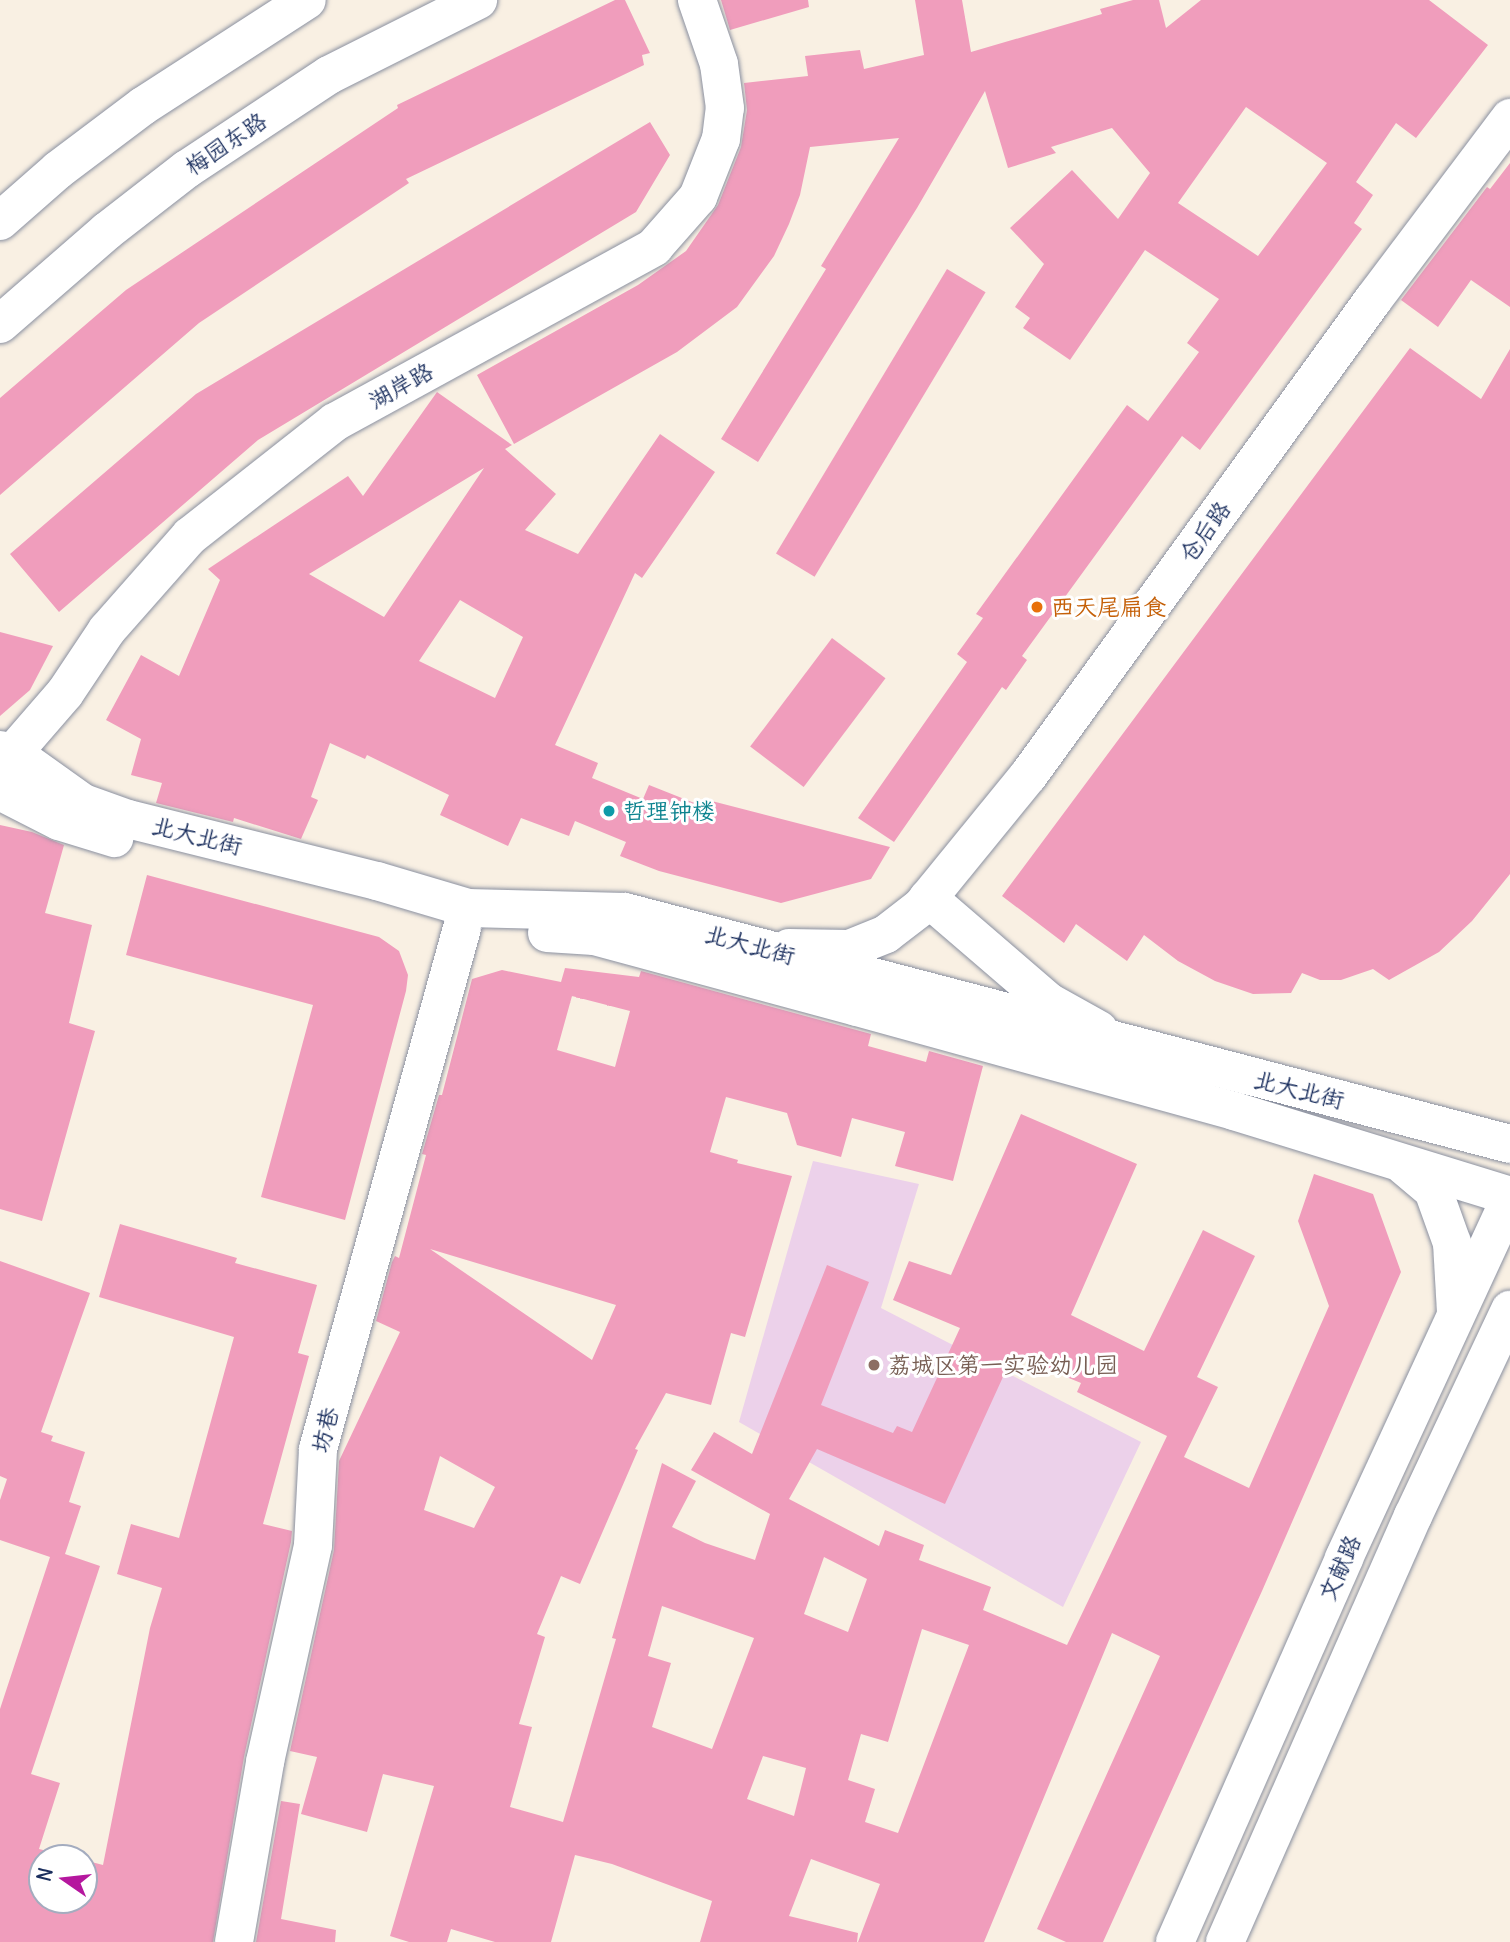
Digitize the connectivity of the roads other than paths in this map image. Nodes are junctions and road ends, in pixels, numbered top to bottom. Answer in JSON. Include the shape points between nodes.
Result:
{"nodes":[{"id":1,"x":307,"y":0,"type":"edge"},
{"id":2,"x":478,"y":0,"type":"edge"},
{"id":3,"x":696,"y":0,"type":"edge"},
{"id":4,"x":1510,"y":118,"type":"edge"},
{"id":5,"x":0,"y":221,"type":"edge"},
{"id":6,"x":0,"y":324,"type":"edge"},
{"id":7,"x":3,"y":768,"type":"edge"},
{"id":8,"x":928,"y":898,"type":"junction"},
{"id":9,"x":462,"y":928,"type":"junction"},
{"id":10,"x":755,"y":946,"type":"junction"},
{"id":11,"x":1119,"y":1041,"type":"junction"},
{"id":12,"x":1510,"y":1144,"type":"edge"},
{"id":13,"x":1400,"y":1162,"type":"junction"},
{"id":14,"x":1510,"y":1197,"type":"edge"},
{"id":15,"x":1510,"y":1310,"type":"edge"},
{"id":16,"x":1456,"y":1318,"type":"junction"},
{"id":17,"x":233,"y":1942,"type":"edge"},
{"id":18,"x":1175,"y":1942,"type":"edge"},
{"id":19,"x":1225,"y":1942,"type":"edge"}],
"edges":[{"from":1,"to":5,"type":"main road","via":[[143,106]]},
{"from":2,"to":6,"type":"main road","name":"梅园东路","via":[[329,75],[187,169],[107,230]]},
{"from":3,"to":7,"type":"main road","name":"湖岸路","via":[[719,64],[725,108],[721,139],[698,197],[654,247],[335,422],[190,536],[107,630],[65,693]]},
{"from":4,"to":8,"type":"main road","name":"仓后路","via":[[1028,776]]},
{"from":7,"to":9,"type":"main road","name":"北大北街","via":[[59,821]]},
{"from":7,"to":10,"type":"main road","name":"北大北街","via":[[128,819],[468,908],[625,912]]},
{"from":8,"to":10,"type":"main road","name":"仓后路","via":[[886,934],[849,949]]},
{"from":8,"to":11,"type":"main road","via":[[1049,1002]]},
{"from":9,"to":13,"type":"main road","name":"北大北街","via":[[594,936],[1234,1111]]},
{"from":9,"to":17,"type":"main road","name":"坊巷","via":[[318,1449],[313,1545],[265,1762]]},
{"from":10,"to":11,"type":"main road","name":"北大北街"},
{"from":11,"to":12,"type":"main road","name":"北大北街"},
{"from":13,"to":14,"type":"main road","name":"北大北街"},
{"from":13,"to":16,"type":"main road","via":[[1433,1190],[1441,1211],[1452,1243]]},
{"from":14,"to":16,"type":"main road","name":"文献路"},
{"from":15,"to":19,"type":"main road","name":"文献路","via":[[1396,1553]]},
{"from":16,"to":18,"type":"main road","name":"文献路","via":[[1349,1547]]}]}
